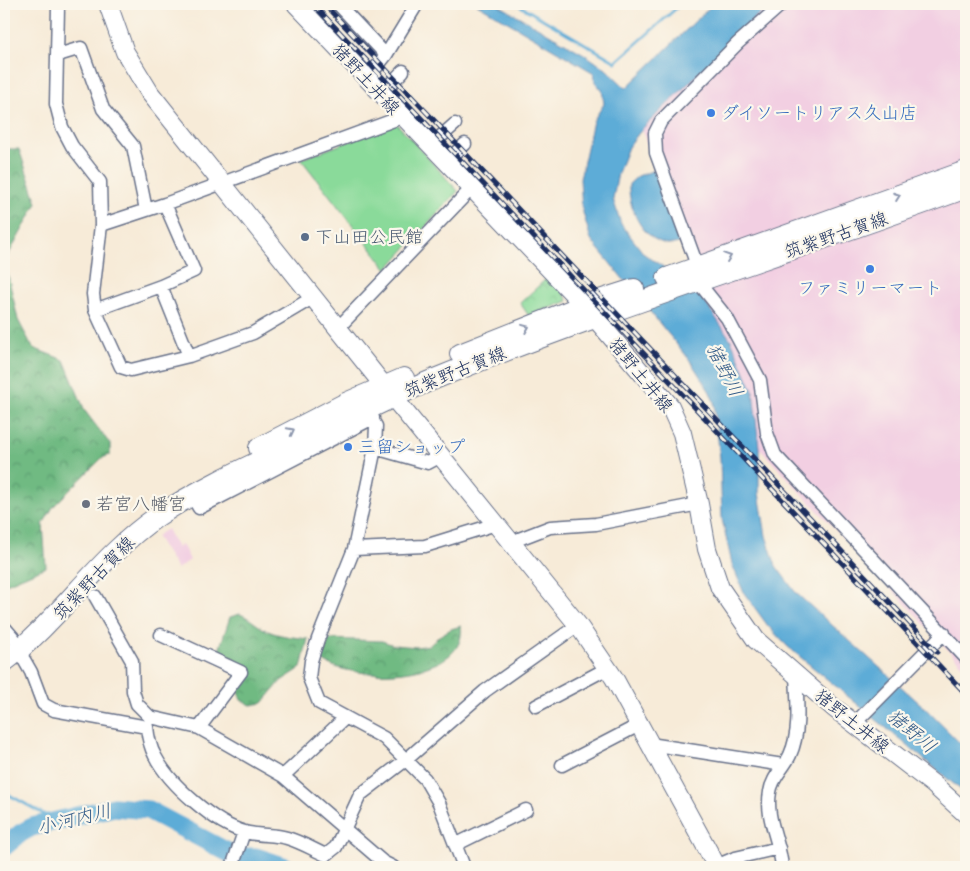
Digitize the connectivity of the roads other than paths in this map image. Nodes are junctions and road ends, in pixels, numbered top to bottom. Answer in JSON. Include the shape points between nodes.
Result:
{"nodes":[{"id":1,"x":61,"y":4,"type":"edge"},
{"id":2,"x":108,"y":4,"type":"edge"},
{"id":3,"x":296,"y":4,"type":"edge"},
{"id":4,"x":338,"y":4,"type":"edge"},
{"id":5,"x":418,"y":4,"type":"edge"},
{"id":6,"x":782,"y":4,"type":"edge"},
{"id":7,"x":58,"y":55,"type":"junction"},
{"id":8,"x":386,"y":55,"type":"junction"},
{"id":9,"x":403,"y":71,"type":"dead end"},
{"id":10,"x":367,"y":79,"type":"junction"},
{"id":11,"x":381,"y":94,"type":"junction"},
{"id":12,"x":402,"y":117,"type":"junction"},
{"id":13,"x":455,"y":124,"type":"dead end"},
{"id":14,"x":465,"y":144,"type":"dead end"},
{"id":15,"x":430,"y":146,"type":"junction"},
{"id":16,"x":446,"y":162,"type":"junction"},
{"id":17,"x":966,"y":172,"type":"edge"},
{"id":18,"x":222,"y":183,"type":"junction"},
{"id":19,"x":966,"y":188,"type":"edge"},
{"id":20,"x":471,"y":189,"type":"junction"},
{"id":21,"x":165,"y":204,"type":"junction"},
{"id":22,"x":146,"y":210,"type":"junction"},
{"id":23,"x":101,"y":225,"type":"junction"},
{"id":24,"x":691,"y":277,"type":"junction"},
{"id":25,"x":162,"y":286,"type":"junction"},
{"id":26,"x":314,"y":297,"type":"junction"},
{"id":27,"x":95,"y":310,"type":"junction"},
{"id":28,"x":589,"y":311,"type":"junction"},
{"id":29,"x":338,"y":328,"type":"junction"},
{"id":30,"x":189,"y":356,"type":"junction"},
{"id":31,"x":389,"y":391,"type":"junction"},
{"id":32,"x":370,"y":414,"type":"junction"},
{"id":33,"x":375,"y":448,"type":"junction"},
{"id":34,"x":441,"y":456,"type":"junction"},
{"id":35,"x":699,"y":504,"type":"junction"},
{"id":36,"x":496,"y":524,"type":"junction"},
{"id":37,"x":511,"y":542,"type":"junction"},
{"id":38,"x":354,"y":549,"type":"junction"},
{"id":39,"x":95,"y":596,"type":"dead end"},
{"id":40,"x":578,"y":626,"type":"junction"},
{"id":41,"x":944,"y":633,"type":"junction"},
{"id":42,"x":162,"y":635,"type":"dead end"},
{"id":43,"x":11,"y":640,"type":"edge"},
{"id":44,"x":966,"y":658,"type":"edge"},
{"id":45,"x":4,"y":662,"type":"edge"},
{"id":46,"x":608,"y":668,"type":"junction"},
{"id":47,"x":796,"y":675,"type":"junction"},
{"id":48,"x":536,"y":706,"type":"dead end"},
{"id":49,"x":344,"y":718,"type":"junction"},
{"id":50,"x":859,"y":719,"type":"junction"},
{"id":51,"x":148,"y":722,"type":"junction"},
{"id":52,"x":639,"y":725,"type":"junction"},
{"id":53,"x":199,"y":728,"type":"junction"},
{"id":54,"x":650,"y":744,"type":"junction"},
{"id":55,"x":407,"y":759,"type":"junction"},
{"id":56,"x":562,"y":765,"type":"dead end"},
{"id":57,"x":783,"y":766,"type":"junction"},
{"id":58,"x":283,"y":776,"type":"junction"},
{"id":59,"x":526,"y":810,"type":"dead end"},
{"id":60,"x":966,"y":814,"type":"edge"},
{"id":61,"x":344,"y":830,"type":"junction"},
{"id":62,"x":243,"y":834,"type":"junction"},
{"id":63,"x":455,"y":846,"type":"junction"},
{"id":64,"x":779,"y":848,"type":"junction"},
{"id":65,"x":233,"y":866,"type":"edge"},
{"id":66,"x":393,"y":867,"type":"edge"},
{"id":67,"x":464,"y":867,"type":"edge"},
{"id":68,"x":716,"y":867,"type":"edge"},
{"id":69,"x":782,"y":867,"type":"edge"}],
"edges":[{"from":1,"to":7,"type":"street","via":[[58,7]]},
{"from":2,"to":18,"type":"main road","via":[[137,73]]},
{"from":3,"to":10,"type":"main road","name":"猪野土井線"},
{"from":4,"to":8,"type":"street"},
{"from":5,"to":8,"type":"street"},
{"from":6,"to":24,"type":"street","via":[[738,42],[661,121],[655,133],[656,153]]},
{"from":7,"to":22,"type":"street","via":[[81,48],[102,109],[133,146]]},
{"from":7,"to":23,"type":"street","via":[[56,104],[72,146],[100,182]]},
{"from":8,"to":10,"type":"street"},
{"from":9,"to":11,"type":"street"},
{"from":10,"to":11,"type":"main road","name":"猪野土井線"},
{"from":11,"to":12,"type":"main road","name":"猪野土井線"},
{"from":12,"to":15,"type":"main road","name":"猪野土井線"},
{"from":12,"to":18,"type":"street"},
{"from":13,"to":15,"type":"street"},
{"from":14,"to":16,"type":"street"},
{"from":15,"to":16,"type":"main road","name":"猪野土井線"},
{"from":16,"to":20,"type":"main road","name":"猪野土井線"},
{"from":24,"to":17,"type":"main road","name":"筑紫野古賀線","one_way":true},
{"from":18,"to":21,"type":"street"},
{"from":18,"to":26,"type":"main road"},
{"from":19,"to":24,"type":"main road","name":"筑紫野古賀線"},
{"from":20,"to":28,"type":"main road","name":"猪野土井線"},
{"from":20,"to":29,"type":"street"},
{"from":21,"to":22,"type":"street"},
{"from":21,"to":25,"type":"street","via":[[194,270]]},
{"from":22,"to":23,"type":"street"},
{"from":23,"to":27,"type":"street","via":[[93,294]]},
{"from":24,"to":28,"type":"main road","name":"筑紫野古賀線"},
{"from":24,"to":41,"type":"street","via":[[727,318],[760,380],[767,433],[775,455]]},
{"from":25,"to":27,"type":"street"},
{"from":25,"to":30,"type":"street"},
{"from":26,"to":29,"type":"main road"},
{"from":26,"to":30,"type":"street","via":[[254,333]]},
{"from":27,"to":30,"type":"street","via":[[121,367],[131,370]]},
{"from":28,"to":31,"type":"main road","name":"筑紫野古賀線","via":[[442,376]]},
{"from":28,"to":35,"type":"main road","name":"猪野土井線","via":[[670,406],[682,433]]},
{"from":29,"to":31,"type":"main road"},
{"from":31,"to":32,"type":"main road","name":"筑紫野古賀線"},
{"from":31,"to":34,"type":"main road"},
{"from":43,"to":31,"type":"main road","name":"筑紫野古賀線","one_way":true,"via":[[43,612],[98,551],[150,506],[348,402]]},
{"from":32,"to":33,"type":"street","via":[[376,426]]},
{"from":32,"to":43,"type":"main road","name":"筑紫野古賀線","via":[[192,496],[158,516],[110,556],[49,624]]},
{"from":33,"to":34,"type":"street","via":[[428,463]]},
{"from":33,"to":38,"type":"street"},
{"from":34,"to":36,"type":"main road"},
{"from":35,"to":37,"type":"street","via":[[596,524],[550,527]]},
{"from":35,"to":47,"type":"main road","name":"猪野土井線","via":[[707,548],[720,588],[756,640]]},
{"from":36,"to":37,"type":"main road"},
{"from":36,"to":38,"type":"street","via":[[425,546]]},
{"from":37,"to":40,"type":"main road"},
{"from":38,"to":49,"type":"street","via":[[318,639],[309,678],[319,703]]},
{"from":39,"to":51,"type":"street","via":[[132,661],[133,691]]},
{"from":40,"to":46,"type":"main road"},
{"from":40,"to":55,"type":"street","via":[[485,691]]},
{"from":41,"to":44,"type":"street"},
{"from":41,"to":50,"type":"street"},
{"from":42,"to":53,"type":"street","via":[[241,672]]},
{"from":43,"to":45,"type":"main road","name":"筑紫野古賀線"},
{"from":43,"to":51,"type":"street","via":[[31,672],[43,704],[54,710]]},
{"from":46,"to":48,"type":"street"},
{"from":46,"to":52,"type":"main road"},
{"from":47,"to":50,"type":"main road","name":"猪野土井線"},
{"from":47,"to":57,"type":"street","via":[[798,710],[795,738]]},
{"from":49,"to":55,"type":"street","via":[[384,738]]},
{"from":49,"to":58,"type":"street"},
{"from":50,"to":60,"type":"main road","name":"猪野土井線"},
{"from":51,"to":53,"type":"street"},
{"from":51,"to":62,"type":"street","via":[[149,741],[155,757],[169,776],[192,799]]},
{"from":52,"to":54,"type":"main road"},
{"from":52,"to":56,"type":"street"},
{"from":53,"to":58,"type":"street"},
{"from":54,"to":57,"type":"street"},
{"from":54,"to":68,"type":"main road"},
{"from":55,"to":61,"type":"street","via":[[360,795]]},
{"from":55,"to":63,"type":"street","via":[[425,779],[439,803]]},
{"from":57,"to":64,"type":"street","via":[[772,782],[769,802]]},
{"from":58,"to":61,"type":"street"},
{"from":59,"to":63,"type":"street"},
{"from":61,"to":62,"type":"street","via":[[336,847],[326,855],[288,838]]},
{"from":61,"to":66,"type":"street"},
{"from":62,"to":65,"type":"street"},
{"from":63,"to":67,"type":"street"},
{"from":64,"to":68,"type":"street","via":[[735,858]]},
{"from":64,"to":69,"type":"street"}]}
